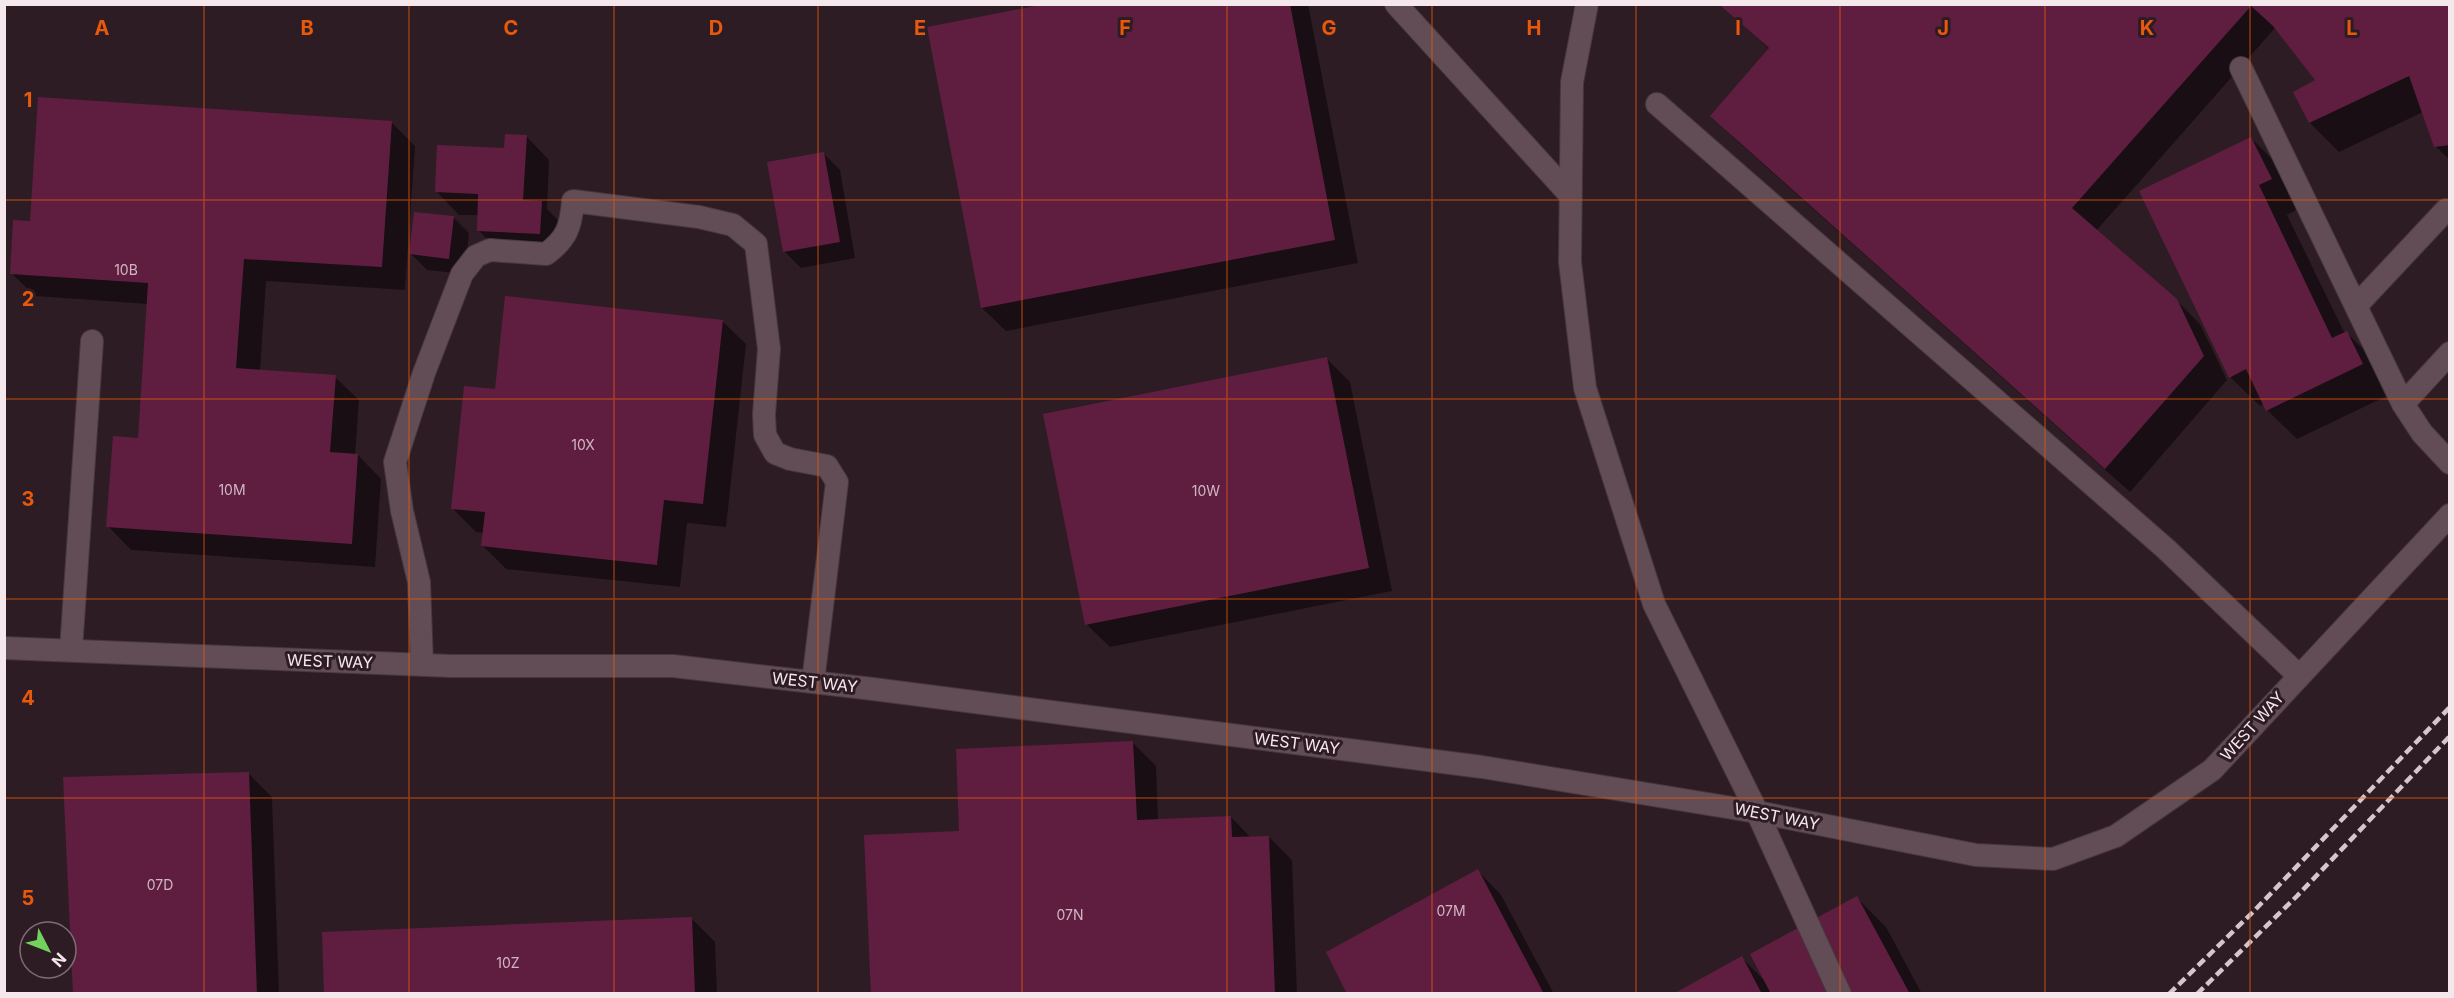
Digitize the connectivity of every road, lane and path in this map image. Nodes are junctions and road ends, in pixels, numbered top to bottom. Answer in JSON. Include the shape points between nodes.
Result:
{"nodes":[{"id":1,"x":1396,"y":4,"type":"edge"},
{"id":2,"x":1587,"y":4,"type":"edge"},
{"id":3,"x":2241,"y":68,"type":"dead end"},
{"id":4,"x":1657,"y":104,"type":"dead end"},
{"id":5,"x":1571,"y":196,"type":"junction"},
{"id":6,"x":2450,"y":210,"type":"edge"},
{"id":7,"x":2356,"y":306,"type":"junction"},
{"id":8,"x":92,"y":341,"type":"dead end"},
{"id":9,"x":2450,"y":354,"type":"edge"},
{"id":10,"x":2403,"y":404,"type":"junction"},
{"id":11,"x":2450,"y":463,"type":"edge"},
{"id":12,"x":2450,"y":515,"type":"edge"},
{"id":13,"x":4,"y":648,"type":"edge"},
{"id":14,"x":71,"y":650,"type":"junction"},
{"id":15,"x":422,"y":665,"type":"junction"},
{"id":16,"x":2298,"y":675,"type":"junction"},
{"id":17,"x":813,"y":682,"type":"junction"},
{"id":18,"x":1757,"y":812,"type":"junction"},
{"id":19,"x":1840,"y":993,"type":"edge"}],
"edges":[{"from":1,"to":5,"type":"lane"},
{"from":2,"to":5,"type":"lane","via":[[1572,82]]},
{"from":3,"to":7,"type":"lane"},
{"from":4,"to":16,"type":"lane","via":[[2166,549]]},
{"from":5,"to":18,"type":"lane","via":[[1570,262],[1584,388],[1654,604]]},
{"from":6,"to":7,"type":"lane","via":[[2445,210]]},
{"from":7,"to":10,"type":"lane"},
{"from":8,"to":14,"type":"lane"},
{"from":9,"to":10,"type":"lane"},
{"from":10,"to":11,"type":"lane","via":[[2422,433]]},
{"from":12,"to":16,"type":"lane","name":"WEST WAY"},
{"from":13,"to":14,"type":"lane","name":"WEST WAY"},
{"from":14,"to":15,"type":"lane","name":"WEST WAY"},
{"from":15,"to":17,"type":"lane","name":"WEST WAY","via":[[673,666]]},
{"from":15,"to":17,"type":"lane","via":[[419,582],[395,462],[462,274],[476,256],[490,250],[546,254],[561,243],[572,220],[573,201],[699,217],[733,225],[756,244],[770,349],[765,435],[775,453],[827,466],[837,482]]},
{"from":16,"to":18,"type":"lane","name":"WEST WAY","via":[[2212,770],[2116,836],[2053,859],[1976,855]]},
{"from":17,"to":18,"type":"lane","name":"WEST WAY","via":[[1482,767]]},
{"from":18,"to":19,"type":"lane"}]}
